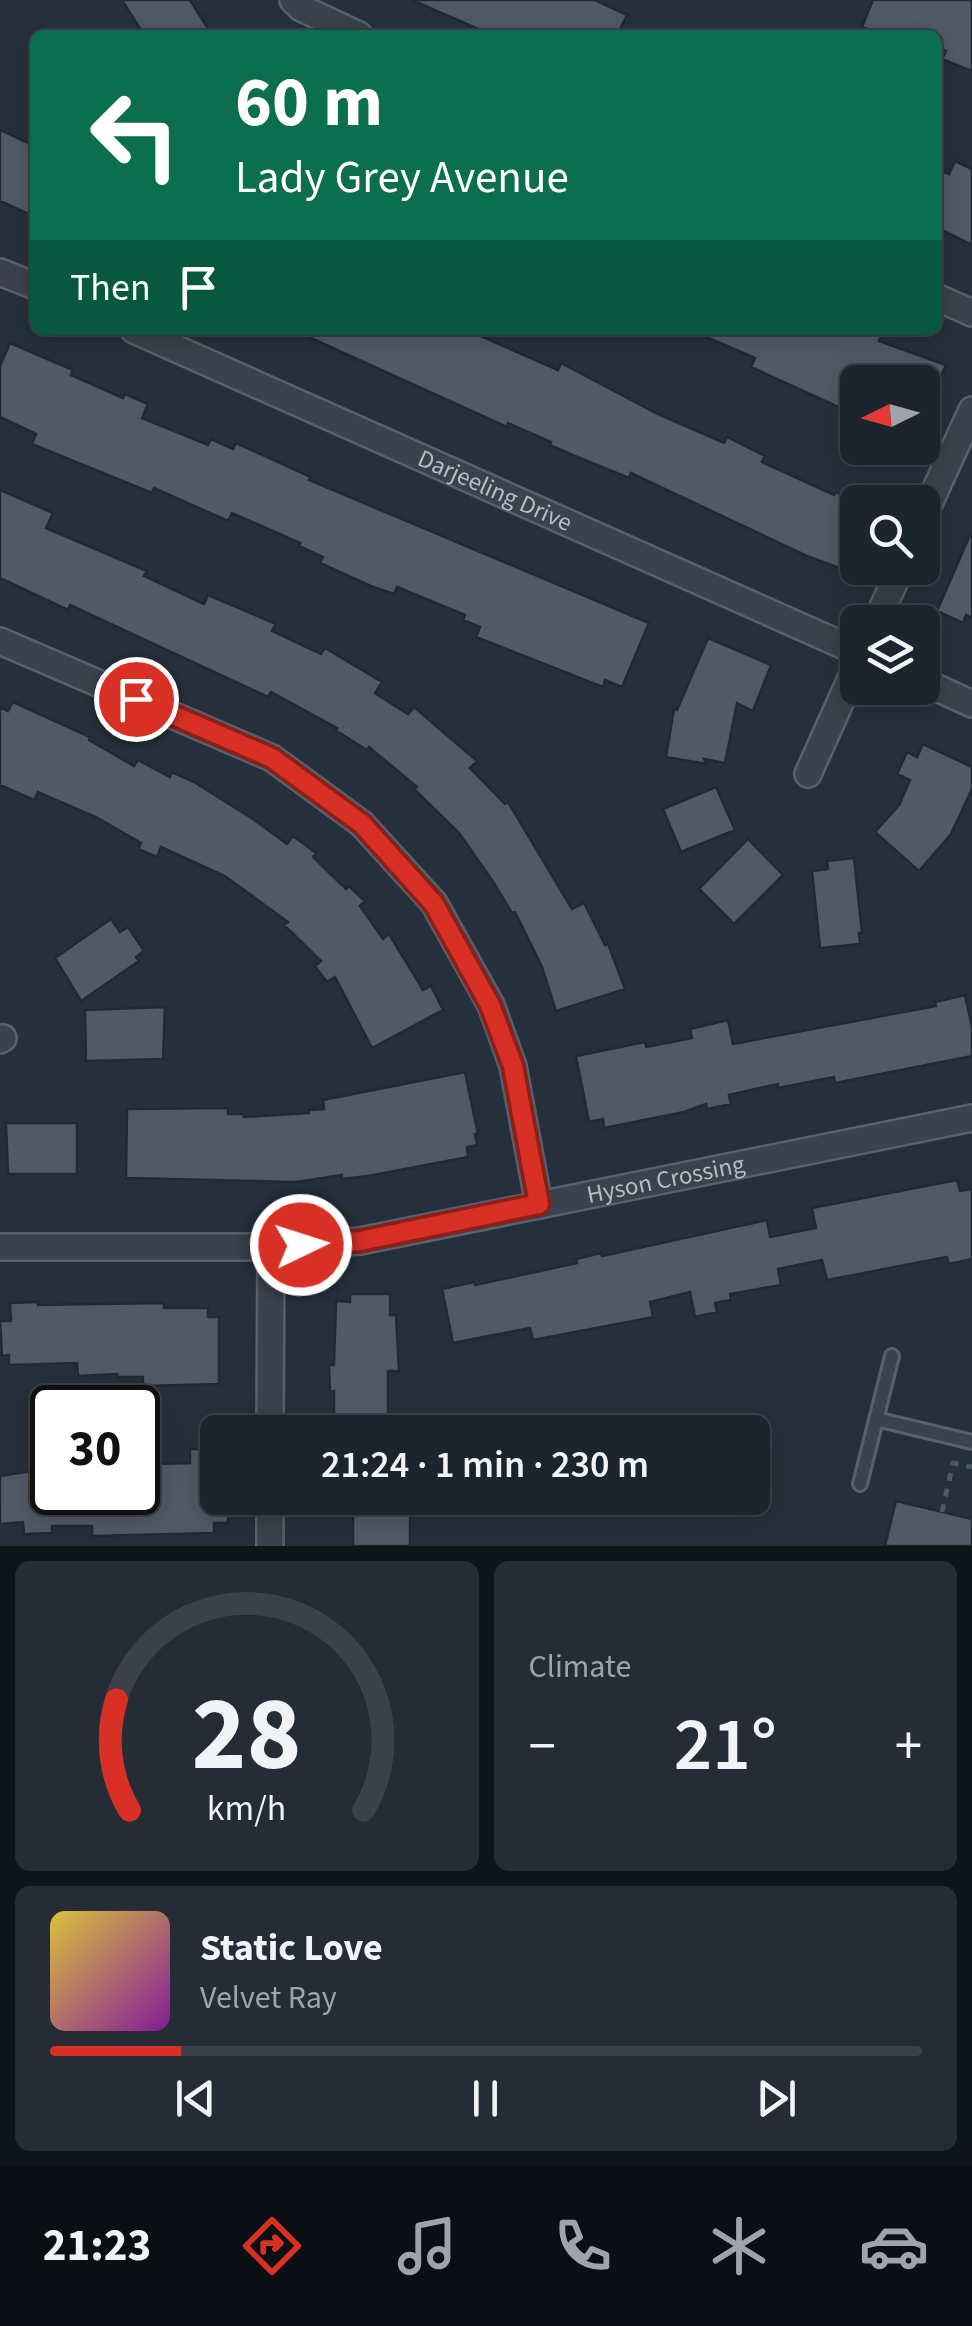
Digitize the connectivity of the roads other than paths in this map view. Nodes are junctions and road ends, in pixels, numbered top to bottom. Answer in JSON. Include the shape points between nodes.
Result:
{"nodes":[{"id":1,"x":293,"y":0,"type":"edge"},
{"id":2,"x":349,"y":30,"type":"edge"},
{"id":3,"x":0,"y":272,"type":"edge"},
{"id":4,"x":30,"y":284,"type":"edge"},
{"id":5,"x":942,"y":300,"type":"edge"},
{"id":6,"x":972,"y":313,"type":"edge"},
{"id":7,"x":145,"y":335,"type":"edge"},
{"id":8,"x":972,"y":410,"type":"edge"},
{"id":9,"x":938,"y":485,"type":"edge"},
{"id":10,"x":0,"y":640,"type":"edge"},
{"id":11,"x":840,"y":644,"type":"edge"},
{"id":12,"x":940,"y":689,"type":"edge"},
{"id":13,"x":840,"y":703,"type":"edge"},
{"id":14,"x":972,"y":704,"type":"edge"},
{"id":15,"x":808,"y":774,"type":"dead end"},
{"id":16,"x":972,"y":1118,"type":"edge"},
{"id":17,"x":539,"y":1204,"type":"junction"},
{"id":18,"x":0,"y":1247,"type":"edge"},
{"id":19,"x":271,"y":1247,"type":"junction"},
{"id":20,"x":892,"y":1356,"type":"dead end"},
{"id":21,"x":270,"y":1415,"type":"edge"},
{"id":22,"x":876,"y":1419,"type":"junction"},
{"id":23,"x":972,"y":1442,"type":"edge"},
{"id":24,"x":860,"y":1484,"type":"dead end"},
{"id":25,"x":270,"y":1515,"type":"edge"},
{"id":26,"x":270,"y":1546,"type":"edge"}],
"edges":[{"from":1,"to":2,"type":"street"},
{"from":3,"to":4,"type":"street"},
{"from":5,"to":6,"type":"street"},
{"from":7,"to":11,"type":"street","name":"Darjeeling Drive"},
{"from":8,"to":9,"type":"street"},
{"from":10,"to":17,"type":"street","via":[[272,758],[362,824],[434,904],[490,1005],[513,1066]]},
{"from":12,"to":14,"type":"street"},
{"from":13,"to":15,"type":"street"},
{"from":16,"to":17,"type":"street","name":"Hyson Crossing"},
{"from":17,"to":19,"type":"street","name":"Hyson Crossing","via":[[360,1241]]},
{"from":18,"to":19,"type":"street","name":"Hyson Crossing"},
{"from":19,"to":21,"type":"street"},
{"from":20,"to":22,"type":"lane"},
{"from":22,"to":23,"type":"lane"},
{"from":22,"to":24,"type":"lane"},
{"from":25,"to":26,"type":"street"}]}
